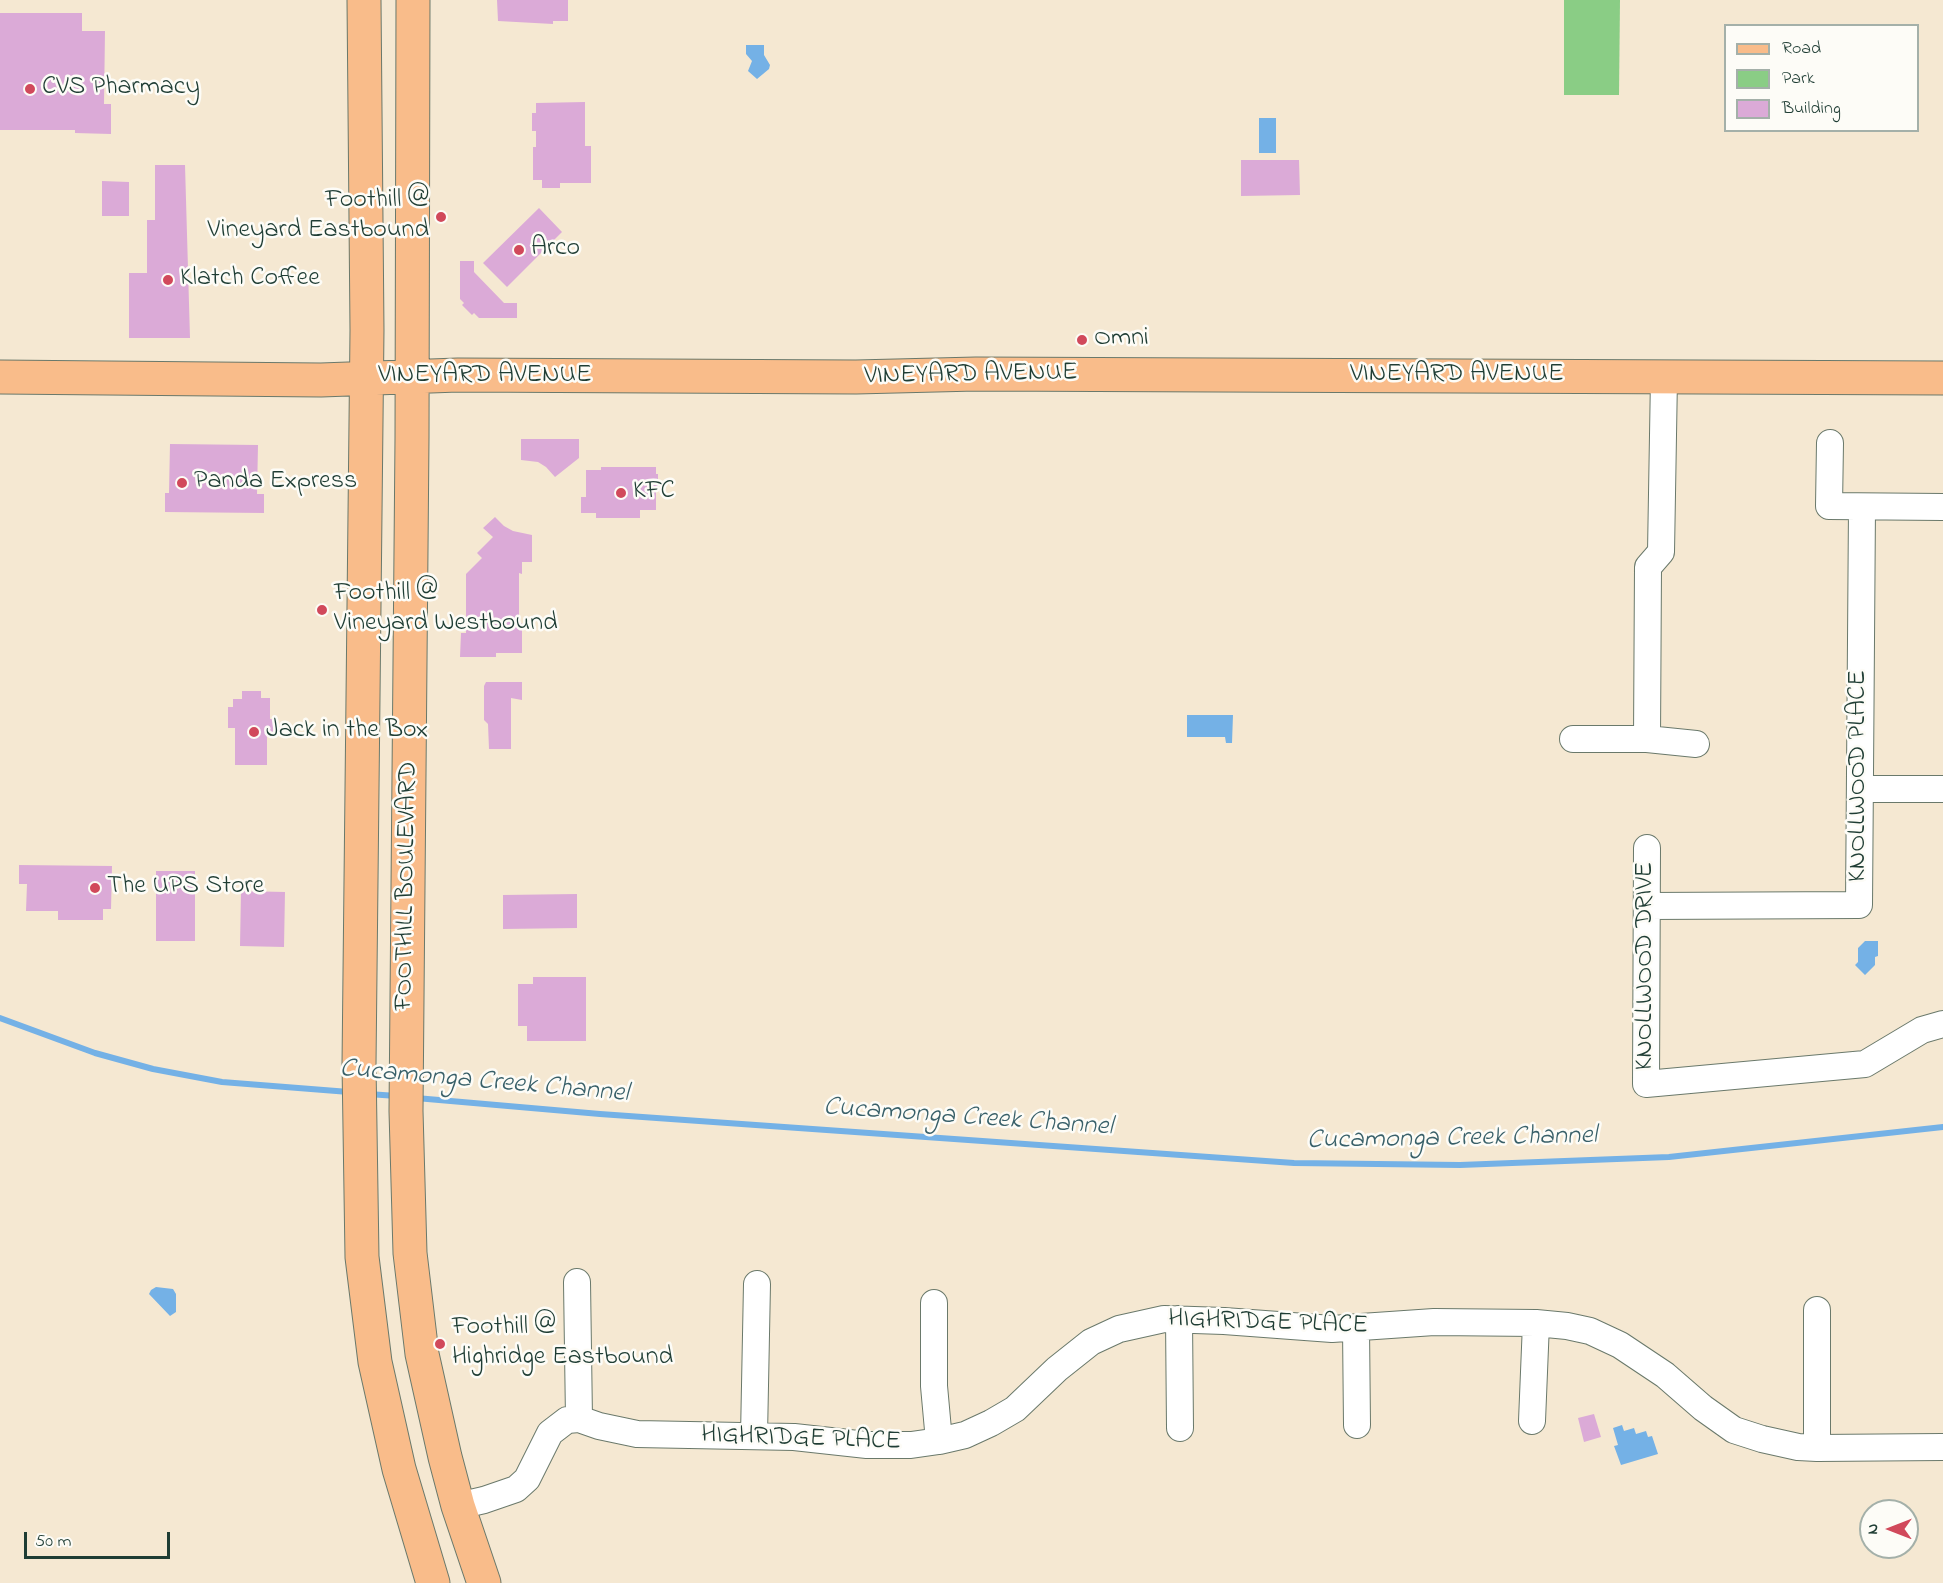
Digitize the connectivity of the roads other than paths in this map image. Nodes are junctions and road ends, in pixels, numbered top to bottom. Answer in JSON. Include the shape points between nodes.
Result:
{"nodes":[{"id":1,"x":364,"y":0,"type":"edge"},
{"id":2,"x":412,"y":0,"type":"edge"},
{"id":3,"x":0,"y":377,"type":"edge"},
{"id":4,"x":412,"y":377,"type":"junction"},
{"id":5,"x":1664,"y":377,"type":"junction"},
{"id":6,"x":365,"y":378,"type":"junction"},
{"id":7,"x":1943,"y":380,"type":"edge"},
{"id":8,"x":1830,"y":443,"type":"dead end"},
{"id":9,"x":1862,"y":507,"type":"junction"},
{"id":10,"x":1943,"y":507,"type":"edge"},
{"id":11,"x":1574,"y":739,"type":"dead end"},
{"id":12,"x":1647,"y":739,"type":"junction"},
{"id":13,"x":1696,"y":744,"type":"dead end"},
{"id":14,"x":1860,"y":789,"type":"junction"},
{"id":15,"x":1943,"y":789,"type":"edge"},
{"id":16,"x":1647,"y":848,"type":"dead end"},
{"id":17,"x":1647,"y":906,"type":"junction"},
{"id":18,"x":1943,"y":1024,"type":"edge"},
{"id":19,"x":577,"y":1282,"type":"dead end"},
{"id":20,"x":757,"y":1284,"type":"dead end"},
{"id":21,"x":934,"y":1303,"type":"dead end"},
{"id":22,"x":1817,"y":1310,"type":"dead end"},
{"id":23,"x":1179,"y":1318,"type":"junction"},
{"id":24,"x":1536,"y":1323,"type":"junction"},
{"id":25,"x":1356,"y":1328,"type":"junction"},
{"id":26,"x":579,"y":1419,"type":"junction"},
{"id":27,"x":1532,"y":1421,"type":"dead end"},
{"id":28,"x":1357,"y":1425,"type":"dead end"},
{"id":29,"x":1180,"y":1428,"type":"dead end"},
{"id":30,"x":754,"y":1436,"type":"junction"},
{"id":31,"x":939,"y":1442,"type":"junction"},
{"id":32,"x":1943,"y":1447,"type":"edge"},
{"id":33,"x":1816,"y":1448,"type":"junction"},
{"id":34,"x":458,"y":1506,"type":"junction"},
{"id":35,"x":433,"y":1583,"type":"edge"},
{"id":36,"x":484,"y":1583,"type":"edge"}],
"edges":[{"from":1,"to":6,"type":"main road","name":"FOOTHILL BOULEVARD"},
{"from":2,"to":4,"type":"main road","name":"FOOTHILL BOULEVARD"},
{"from":3,"to":6,"type":"main road","name":"VINEYARD AVENUE"},
{"from":4,"to":5,"type":"main road","name":"VINEYARD AVENUE"},
{"from":4,"to":6,"type":"main road","name":"VINEYARD AVENUE"},
{"from":4,"to":34,"type":"main road","name":"FOOTHILL BOULEVARD","via":[[406,1111],[410,1253],[422,1354]]},
{"from":5,"to":7,"type":"main road","name":"VINEYARD AVENUE"},
{"from":5,"to":12,"type":"street","via":[[1661,552],[1648,567]]},
{"from":6,"to":35,"type":"main road","name":"FOOTHILL BOULEVARD","via":[[359,1064],[362,1257],[375,1362],[399,1468]]},
{"from":8,"to":9,"type":"street","via":[[1829,506]]},
{"from":9,"to":10,"type":"street"},
{"from":9,"to":14,"type":"street","name":"KNOLLWOOD PLACE"},
{"from":11,"to":12,"type":"street"},
{"from":12,"to":13,"type":"street"},
{"from":14,"to":15,"type":"street"},
{"from":14,"to":17,"type":"street","name":"KNOLLWOOD PLACE","via":[[1859,905]]},
{"from":16,"to":17,"type":"street","name":"KNOLLWOOD DRIVE"},
{"from":17,"to":18,"type":"street","name":"KNOLLWOOD DRIVE","via":[[1646,1084],[1865,1064],[1922,1030]]},
{"from":19,"to":26,"type":"street"},
{"from":20,"to":30,"type":"street"},
{"from":21,"to":31,"type":"street"},
{"from":22,"to":33,"type":"street"},
{"from":23,"to":25,"type":"street","name":"HIGHRIDGE PLACE"},
{"from":23,"to":29,"type":"street"},
{"from":23,"to":31,"type":"street","name":"HIGHRIDGE PLACE","via":[[1119,1329],[1092,1342],[1015,1408],[991,1423]]},
{"from":24,"to":25,"type":"street","name":"HIGHRIDGE PLACE","via":[[1434,1322]]},
{"from":24,"to":27,"type":"street"},
{"from":24,"to":33,"type":"street","name":"HIGHRIDGE PLACE","via":[[1590,1331],[1620,1345],[1734,1430]]},
{"from":25,"to":28,"type":"street"},
{"from":26,"to":30,"type":"street","name":"HIGHRIDGE PLACE","via":[[637,1434]]},
{"from":26,"to":34,"type":"street","via":[[567,1420],[550,1433],[527,1479],[516,1489]]},
{"from":30,"to":31,"type":"street","name":"HIGHRIDGE PLACE","via":[[867,1446]]},
{"from":32,"to":33,"type":"street","name":"HIGHRIDGE PLACE"},
{"from":34,"to":36,"type":"main road","name":"FOOTHILL BOULEVARD"}]}
